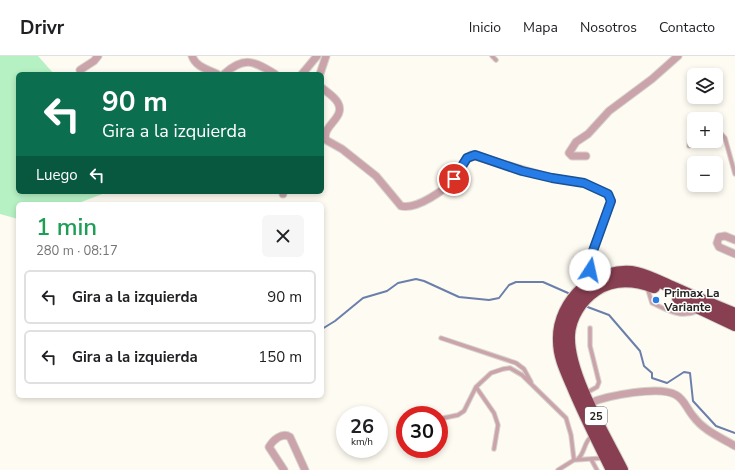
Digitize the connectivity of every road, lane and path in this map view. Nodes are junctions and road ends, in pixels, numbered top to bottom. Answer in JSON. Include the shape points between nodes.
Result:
{"nodes":[{"id":1,"x":98,"y":56,"type":"edge"},
{"id":2,"x":192,"y":56,"type":"edge"},
{"id":3,"x":317,"y":56,"type":"edge"},
{"id":4,"x":326,"y":56,"type":"edge"},
{"id":5,"x":492,"y":56,"type":"edge"},
{"id":6,"x":678,"y":56,"type":"edge"},
{"id":7,"x":496,"y":60,"type":"dead end"},
{"id":8,"x":80,"y":70,"type":"dead end"},
{"id":9,"x":212,"y":72,"type":"edge"},
{"id":10,"x":226,"y":72,"type":"edge"},
{"id":11,"x":272,"y":72,"type":"edge"},
{"id":12,"x":304,"y":72,"type":"edge"},
{"id":13,"x":321,"y":72,"type":"edge"},
{"id":14,"x":324,"y":90,"type":"edge"},
{"id":15,"x":324,"y":135,"type":"edge"},
{"id":16,"x":723,"y":136,"type":"edge"},
{"id":17,"x":324,"y":137,"type":"edge"},
{"id":18,"x":586,"y":156,"type":"dead end"},
{"id":19,"x":735,"y":174,"type":"edge"},
{"id":20,"x":735,"y":240,"type":"edge"},
{"id":21,"x":735,"y":254,"type":"edge"},
{"id":22,"x":595,"y":280,"type":"junction"},
{"id":23,"x":735,"y":314,"type":"edge"},
{"id":24,"x":735,"y":325,"type":"edge"},
{"id":25,"x":590,"y":328,"type":"dead end"},
{"id":26,"x":441,"y":338,"type":"dead end"},
{"id":27,"x":476,"y":387,"type":"junction"},
{"id":28,"x":535,"y":388,"type":"junction"},
{"id":29,"x":587,"y":398,"type":"junction"},
{"id":30,"x":448,"y":417,"type":"edge"},
{"id":31,"x":595,"y":434,"type":"junction"},
{"id":32,"x":735,"y":446,"type":"edge"},
{"id":33,"x":494,"y":449,"type":"dead end"},
{"id":34,"x":606,"y":458,"type":"junction"},
{"id":35,"x":591,"y":459,"type":"junction"},
{"id":36,"x":576,"y":460,"type":"junction"},
{"id":37,"x":284,"y":470,"type":"edge"},
{"id":38,"x":305,"y":470,"type":"edge"},
{"id":39,"x":558,"y":470,"type":"edge"},
{"id":40,"x":597,"y":470,"type":"edge"},
{"id":41,"x":612,"y":470,"type":"edge"},
{"id":42,"x":622,"y":470,"type":"edge"}],
"edges":[{"from":1,"to":8,"type":"street"},
{"from":2,"to":9,"type":"street","via":[[194,63]]},
{"from":3,"to":12,"type":"street"},
{"from":4,"to":13,"type":"street"},
{"from":5,"to":7,"type":"lane"},
{"from":6,"to":18,"type":"street","via":[[609,111],[569,153],[572,156]]},
{"from":10,"to":11,"type":"street","via":[[242,62],[254,61]]},
{"from":14,"to":15,"type":"street","via":[[338,102],[340,112]]},
{"from":16,"to":19,"type":"lane"},
{"from":17,"to":22,"type":"street","via":[[376,176],[401,206],[407,208],[440,191],[454,179],[471,155],[552,178],[584,183],[608,194],[611,201],[589,262]]},
{"from":20,"to":21,"type":"street","via":[[725,236],[719,237],[717,243],[719,247]]},
{"from":22,"to":23,"type":"highway","number":"25","via":[[612,274],[637,273]]},
{"from":22,"to":31,"type":"highway","number":"25","via":[[579,292],[568,306],[562,320],[559,341],[561,359]]},
{"from":24,"to":29,"type":"highway","number":"25","via":[[646,284],[624,281],[600,288],[581,304],[573,318],[570,331],[569,343],[573,360]]},
{"from":25,"to":29,"type":"lane","via":[[590,346],[599,382]]},
{"from":26,"to":28,"type":"lane","via":[[516,363],[524,369]]},
{"from":27,"to":28,"type":"lane","via":[[491,373],[510,368],[522,375]]},
{"from":27,"to":30,"type":"lane","via":[[464,411]]},
{"from":27,"to":33,"type":"lane","via":[[494,413],[498,425]]},
{"from":28,"to":36,"type":"lane","via":[[568,423]]},
{"from":29,"to":32,"type":"street","via":[[627,393],[676,394],[700,424]]},
{"from":29,"to":42,"type":"highway","number":"25"},
{"from":31,"to":34,"type":"highway","number":"25"},
{"from":31,"to":36,"type":"lane","via":[[589,438],[583,454]]},
{"from":34,"to":35,"type":"lane"},
{"from":34,"to":41,"type":"highway","number":"25"},
{"from":35,"to":36,"type":"lane"},
{"from":35,"to":40,"type":"lane"},
{"from":36,"to":39,"type":"lane"},
{"from":37,"to":38,"type":"street","via":[[269,447],[284,435],[290,437]]}]}
